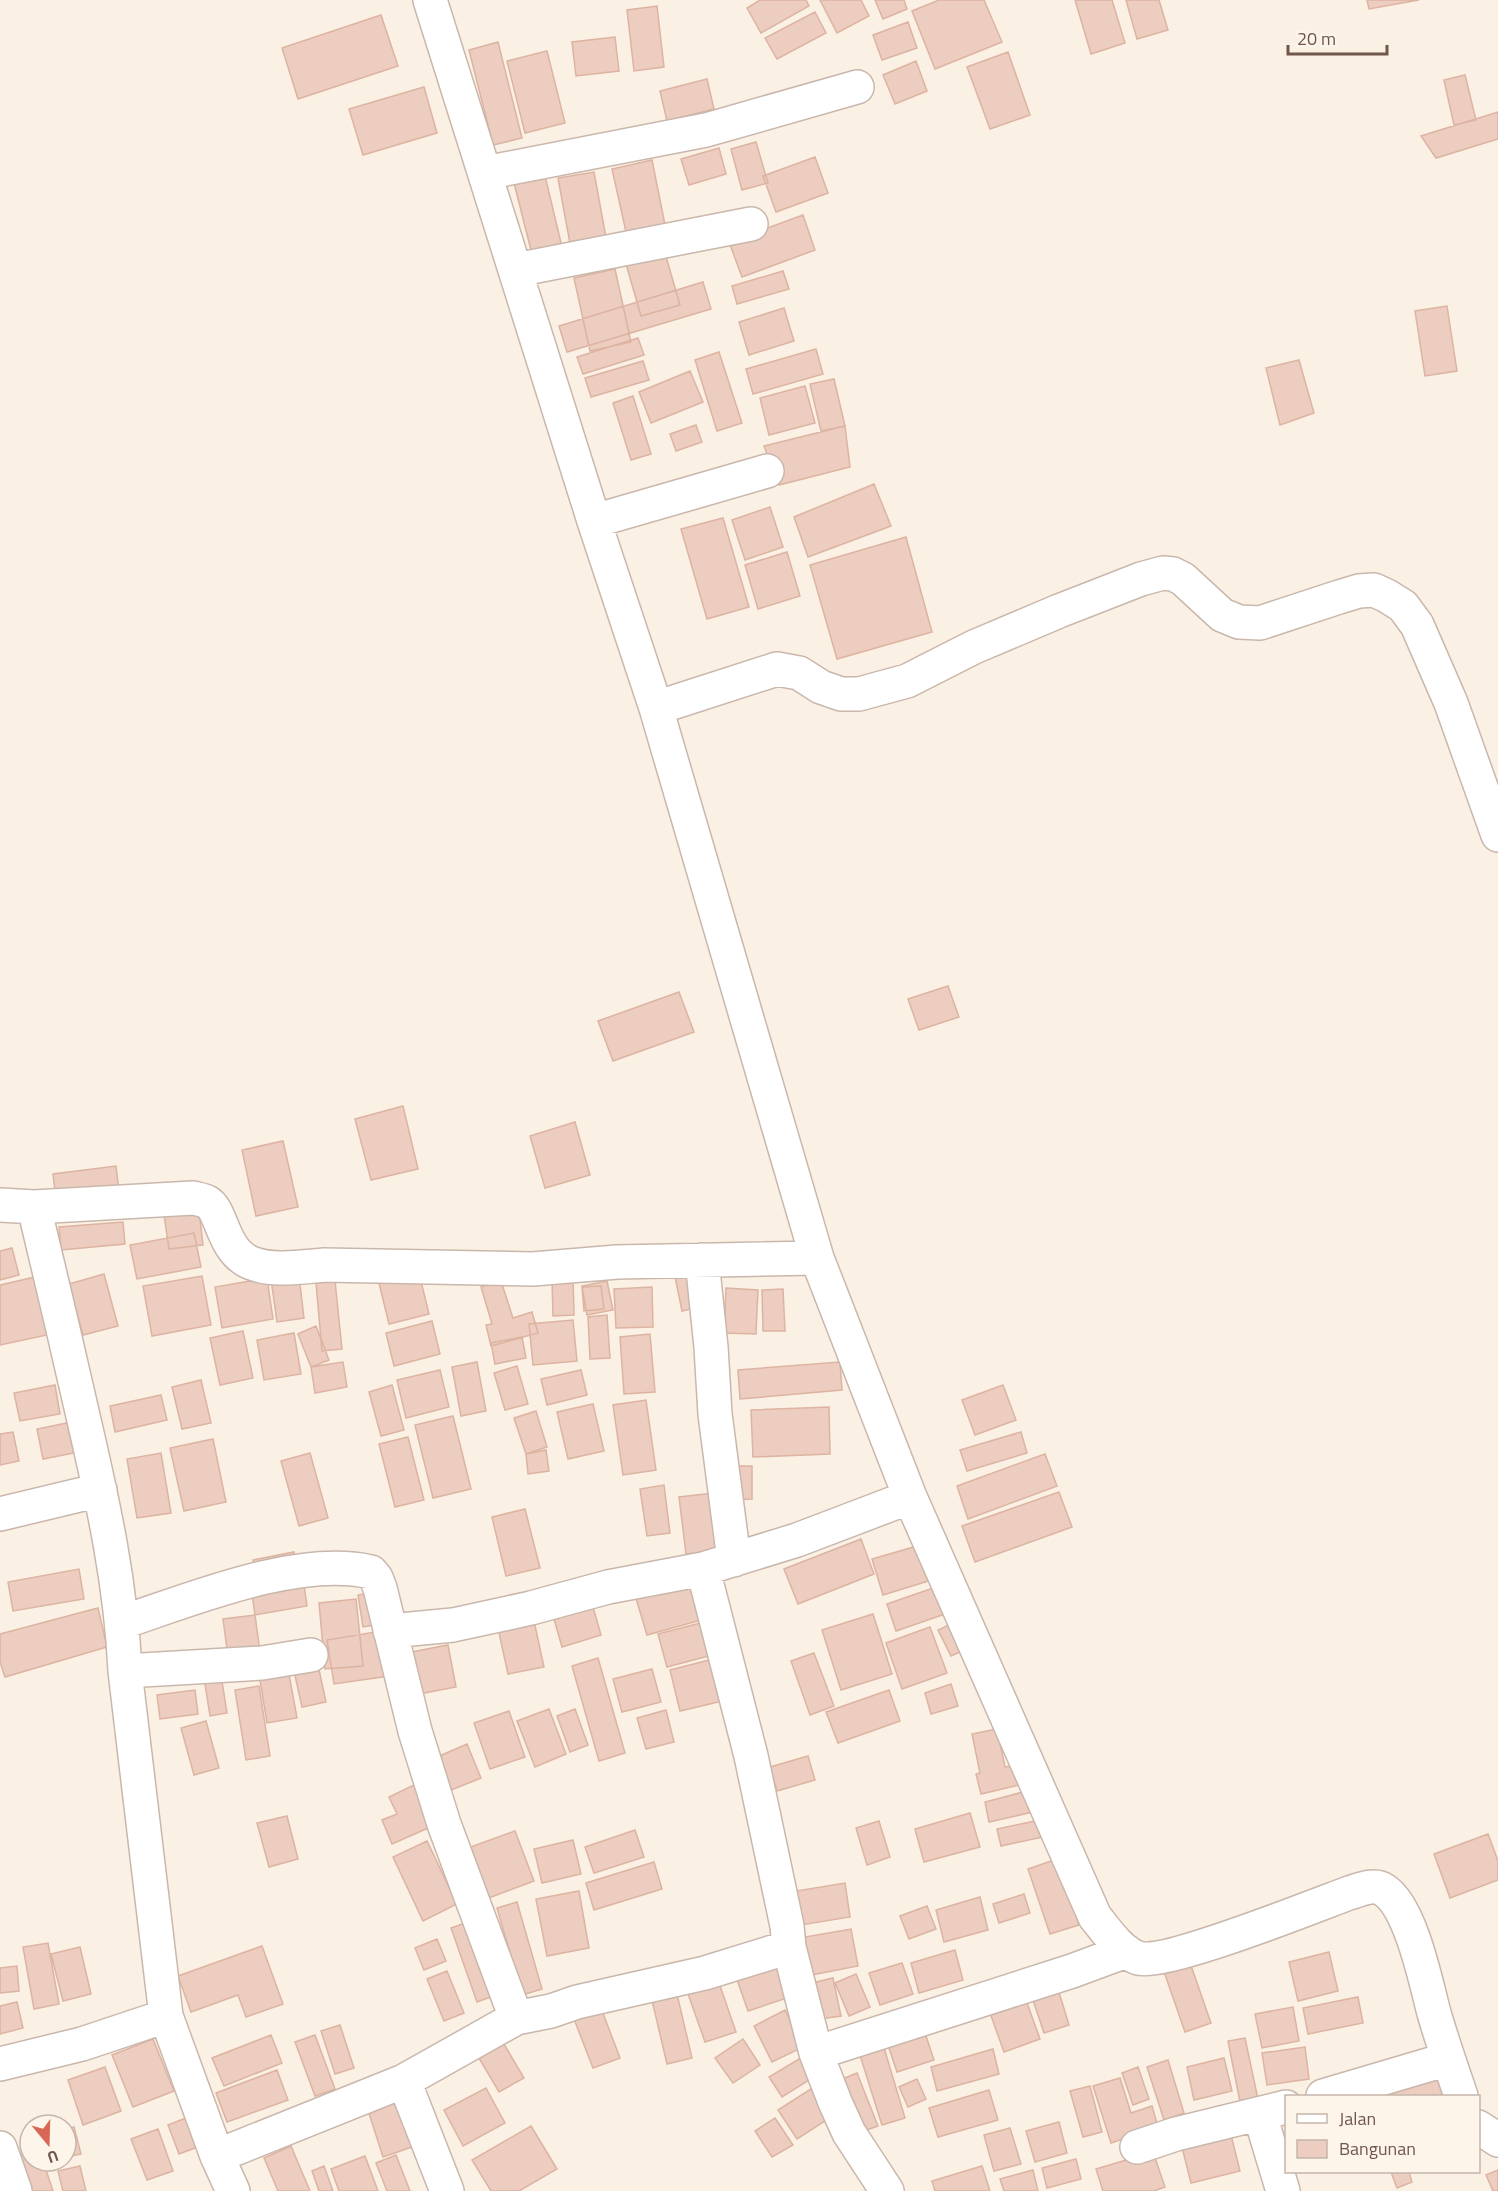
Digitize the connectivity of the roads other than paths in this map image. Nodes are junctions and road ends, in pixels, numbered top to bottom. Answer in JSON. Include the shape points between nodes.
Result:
{"nodes":[{"id":1,"x":430,"y":0,"type":"edge"},
{"id":2,"x":857,"y":87,"type":"dead end"},
{"id":3,"x":485,"y":173,"type":"junction"},
{"id":4,"x":751,"y":224,"type":"dead end"},
{"id":5,"x":516,"y":270,"type":"junction"},
{"id":6,"x":767,"y":471,"type":"dead end"},
{"id":7,"x":594,"y":521,"type":"junction"},
{"id":8,"x":656,"y":708,"type":"junction"},
{"id":9,"x":1498,"y":836,"type":"edge"},
{"id":10,"x":0,"y":1205,"type":"edge"},
{"id":11,"x":34,"y":1207,"type":"junction"},
{"id":12,"x":817,"y":1258,"type":"junction"},
{"id":13,"x":702,"y":1260,"type":"junction"},
{"id":14,"x":100,"y":1490,"type":"junction"},
{"id":15,"x":910,"y":1497,"type":"junction"},
{"id":16,"x":0,"y":1514,"type":"edge"},
{"id":17,"x":734,"y":1560,"type":"junction"},
{"id":18,"x":703,"y":1569,"type":"junction"},
{"id":19,"x":123,"y":1622,"type":"junction"},
{"id":20,"x":390,"y":1631,"type":"junction"},
{"id":21,"x":310,"y":1655,"type":"dead end"},
{"id":22,"x":125,"y":1671,"type":"junction"},
{"id":23,"x":789,"y":1947,"type":"junction"},
{"id":24,"x":1126,"y":1951,"type":"junction"},
{"id":25,"x":166,"y":2016,"type":"junction"},
{"id":26,"x":516,"y":2018,"type":"junction"},
{"id":27,"x":816,"y":2053,"type":"junction"},
{"id":28,"x":1449,"y":2059,"type":"junction"},
{"id":29,"x":0,"y":2064,"type":"edge"},
{"id":30,"x":404,"y":2081,"type":"junction"},
{"id":31,"x":1330,"y":2095,"type":"edge"},
{"id":32,"x":1460,"y":2095,"type":"edge"},
{"id":33,"x":1274,"y":2111,"type":"edge"},
{"id":34,"x":1480,"y":2128,"type":"edge"},
{"id":35,"x":1498,"y":2140,"type":"edge"},
{"id":36,"x":1137,"y":2147,"type":"dead end"},
{"id":37,"x":0,"y":2148,"type":"edge"},
{"id":38,"x":217,"y":2156,"type":"junction"},
{"id":39,"x":15,"y":2191,"type":"edge"},
{"id":40,"x":233,"y":2191,"type":"edge"},
{"id":41,"x":447,"y":2191,"type":"edge"},
{"id":42,"x":887,"y":2191,"type":"edge"},
{"id":43,"x":1283,"y":2191,"type":"edge"}],
"edges":[{"from":1,"to":3,"type":"street"},
{"from":2,"to":3,"type":"street","via":[[706,130]]},
{"from":3,"to":5,"type":"street"},
{"from":4,"to":5,"type":"street"},
{"from":5,"to":7,"type":"street"},
{"from":6,"to":7,"type":"street"},
{"from":7,"to":8,"type":"street"},
{"from":8,"to":9,"type":"street","via":[[777,669],[799,673],[841,694],[859,694],[907,681],[1059,611],[1164,573],[1183,579],[1222,615],[1239,622],[1260,623],[1359,591],[1374,590],[1403,606],[1418,625],[1451,703]]},
{"from":8,"to":12,"type":"street"},
{"from":10,"to":11,"type":"street"},
{"from":11,"to":13,"type":"street","via":[[193,1198],[208,1202],[214,1209],[230,1246],[238,1254],[265,1266],[533,1269]]},
{"from":11,"to":14,"type":"street"},
{"from":12,"to":13,"type":"street"},
{"from":12,"to":15,"type":"street"},
{"from":13,"to":17,"type":"street","via":[[715,1414]]},
{"from":14,"to":16,"type":"street"},
{"from":14,"to":19,"type":"street"},
{"from":15,"to":17,"type":"street"},
{"from":15,"to":24,"type":"street","via":[[1095,1917]]},
{"from":17,"to":18,"type":"street"},
{"from":18,"to":20,"type":"street","via":[[608,1587],[453,1625]]},
{"from":18,"to":23,"type":"street","via":[[751,1756]]},
{"from":19,"to":20,"type":"street","via":[[238,1584],[311,1569],[357,1569],[371,1572],[376,1578]]},
{"from":19,"to":22,"type":"street"},
{"from":20,"to":26,"type":"street","via":[[444,1824]]},
{"from":21,"to":22,"type":"street","via":[[262,1663]]},
{"from":22,"to":25,"type":"street"},
{"from":23,"to":26,"type":"street","via":[[705,1973]]},
{"from":23,"to":27,"type":"street"},
{"from":24,"to":27,"type":"street"},
{"from":24,"to":28,"type":"street","via":[[1137,1958],[1166,1956],[1349,1893],[1383,1888],[1401,1912],[1419,1953]]},
{"from":25,"to":29,"type":"street","via":[[82,2044]]},
{"from":25,"to":38,"type":"street"},
{"from":26,"to":30,"type":"street"},
{"from":27,"to":42,"type":"street","via":[[849,2133]]},
{"from":28,"to":31,"type":"street"},
{"from":28,"to":32,"type":"street"},
{"from":30,"to":38,"type":"street"},
{"from":30,"to":41,"type":"street"},
{"from":33,"to":36,"type":"street"},
{"from":33,"to":43,"type":"street"},
{"from":34,"to":35,"type":"street"},
{"from":37,"to":39,"type":"street"},
{"from":38,"to":40,"type":"street"}]}
